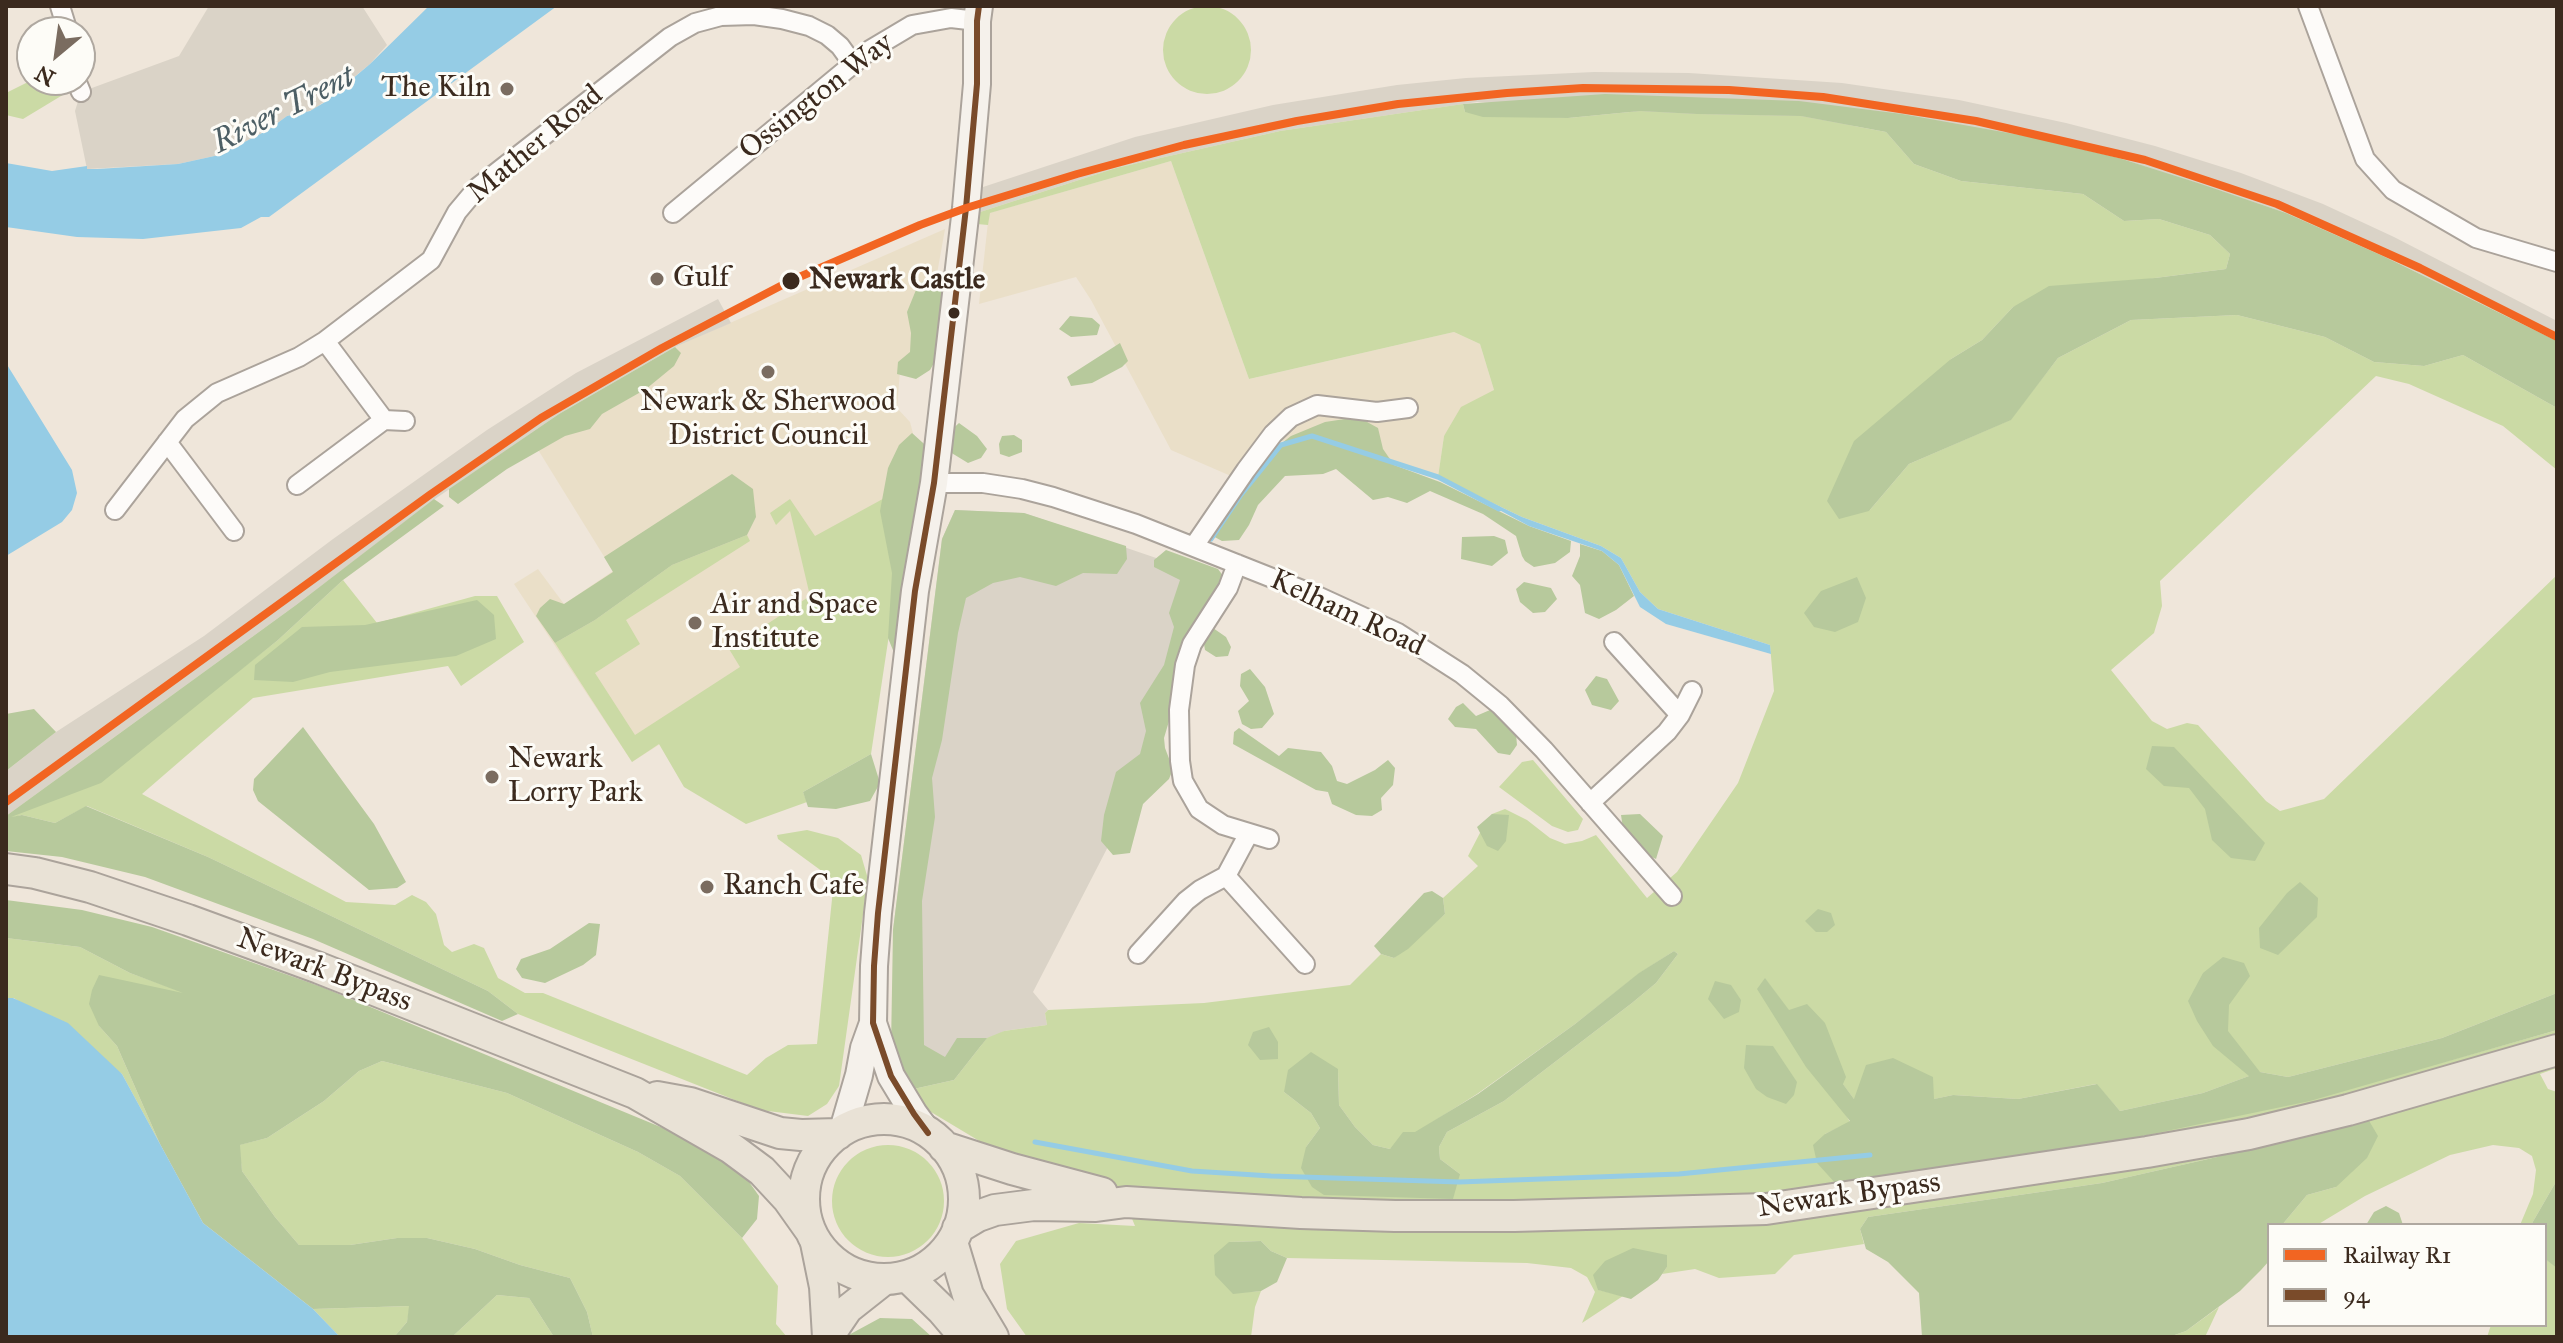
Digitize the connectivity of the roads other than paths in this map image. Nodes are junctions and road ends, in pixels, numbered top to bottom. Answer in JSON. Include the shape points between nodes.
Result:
{"nodes":[{"id":1,"x":2308,"y":6,"type":"edge"},
{"id":2,"x":978,"y":14,"type":"edge"},
{"id":3,"x":853,"y":64,"type":"junction"},
{"id":4,"x":673,"y":213,"type":"dead end"},
{"id":5,"x":2557,"y":262,"type":"edge"},
{"id":6,"x":325,"y":341,"type":"junction"},
{"id":7,"x":1408,"y":408,"type":"dead end"},
{"id":8,"x":384,"y":420,"type":"junction"},
{"id":9,"x":405,"y":421,"type":"dead end"},
{"id":10,"x":167,"y":442,"type":"junction"},
{"id":11,"x":934,"y":483,"type":"junction"},
{"id":12,"x":297,"y":485,"type":"dead end"},
{"id":13,"x":115,"y":510,"type":"dead end"},
{"id":14,"x":234,"y":531,"type":"dead end"},
{"id":15,"x":1194,"y":546,"type":"junction"},
{"id":16,"x":1237,"y":564,"type":"junction"},
{"id":17,"x":1614,"y":642,"type":"dead end"},
{"id":18,"x":1692,"y":691,"type":"dead end"},
{"id":19,"x":1680,"y":715,"type":"junction"},
{"id":20,"x":1590,"y":803,"type":"junction"},
{"id":21,"x":1249,"y":833,"type":"junction"},
{"id":22,"x":1269,"y":839,"type":"dead end"},
{"id":23,"x":6,"y":869,"type":"edge"},
{"id":24,"x":1226,"y":876,"type":"junction"},
{"id":25,"x":1672,"y":896,"type":"dead end"},
{"id":26,"x":1138,"y":954,"type":"dead end"},
{"id":27,"x":1294,"y":962,"type":"dead end"},
{"id":28,"x":873,"y":1023,"type":"junction"},
{"id":29,"x":2557,"y":1050,"type":"edge"},
{"id":30,"x":635,"y":1093,"type":"junction"},
{"id":31,"x":841,"y":1132,"type":"junction"},
{"id":32,"x":936,"y":1140,"type":"junction"},
{"id":33,"x":1126,"y":1202,"type":"junction"},
{"id":34,"x":812,"y":1234,"type":"junction"},
{"id":35,"x":955,"y":1235,"type":"junction"},
{"id":36,"x":896,"y":1277,"type":"junction"},
{"id":37,"x":828,"y":1337,"type":"edge"},
{"id":38,"x":965,"y":1337,"type":"edge"},
{"id":39,"x":993,"y":1337,"type":"edge"}],
"edges":[{"from":1,"to":5,"type":"street","via":[[2365,159],[2393,190],[2476,238]]},
{"from":2,"to":3,"type":"street","name":"Ossington Way","via":[[912,25]]},
{"from":2,"to":11,"type":"main road","via":[[976,99]]},
{"from":3,"to":4,"type":"street","name":"Ossington Way"},
{"from":3,"to":6,"type":"street","name":"Mather Road","via":[[827,35],[788,20],[721,16],[695,23],[478,187],[457,212],[431,260]]},
{"from":6,"to":8,"type":"street"},
{"from":6,"to":10,"type":"street","name":"Mather Road","via":[[217,393]]},
{"from":7,"to":15,"type":"street","via":[[1377,412],[1317,405],[1291,417],[1273,434]]},
{"from":8,"to":9,"type":"street"},
{"from":8,"to":12,"type":"street"},
{"from":10,"to":13,"type":"street","name":"Mather Road"},
{"from":10,"to":14,"type":"street"},
{"from":11,"to":15,"type":"street","name":"Kelham Road","via":[[983,483],[1053,497]]},
{"from":11,"to":28,"type":"main road","via":[[915,591],[888,820]]},
{"from":15,"to":16,"type":"street","name":"Kelham Road"},
{"from":16,"to":20,"type":"street","name":"Kelham Road","via":[[1366,616],[1439,658],[1500,705]]},
{"from":16,"to":21,"type":"street","via":[[1185,665],[1180,761],[1183,781],[1199,809],[1223,825]]},
{"from":17,"to":19,"type":"street"},
{"from":18,"to":19,"type":"street"},
{"from":19,"to":20,"type":"street"},
{"from":20,"to":25,"type":"street","name":"Kelham Road"},
{"from":21,"to":22,"type":"street"},
{"from":21,"to":24,"type":"street"},
{"from":23,"to":30,"type":"highway","name":"Newark Bypass","via":[[90,887],[188,920]]},
{"from":24,"to":26,"type":"street","via":[[1186,901]]},
{"from":24,"to":27,"type":"street"},
{"from":28,"to":31,"type":"main road"},
{"from":28,"to":32,"type":"main road","via":[[891,1076]]},
{"from":29,"to":33,"type":"highway","name":"Newark Bypass","via":[[2249,1134],[1766,1209],[1395,1216]]},
{"from":30,"to":31,"type":"highway","name":"Newark Bypass","via":[[690,1103],[780,1133]]},
{"from":30,"to":34,"type":"highway","name":"Newark Bypass","via":[[762,1171]]},
{"from":31,"to":32,"type":"highway","via":[[889,1119],[914,1125]]},
{"from":31,"to":34,"type":"highway","via":[[816,1157],[806,1180],[804,1206]]},
{"from":32,"to":33,"type":"highway","name":"Newark Bypass"},
{"from":32,"to":35,"type":"highway","via":[[956,1165],[963,1185]]},
{"from":33,"to":35,"type":"highway","name":"Newark Bypass","via":[[995,1210]]},
{"from":34,"to":36,"type":"highway","via":[[844,1268],[868,1278]]},
{"from":34,"to":37,"type":"main road"},
{"from":35,"to":36,"type":"highway","via":[[932,1263]]},
{"from":35,"to":39,"type":"highway","via":[[968,1295]]},
{"from":36,"to":37,"type":"main road","via":[[848,1309]]},
{"from":36,"to":38,"type":"highway","via":[[942,1310]]}]}
